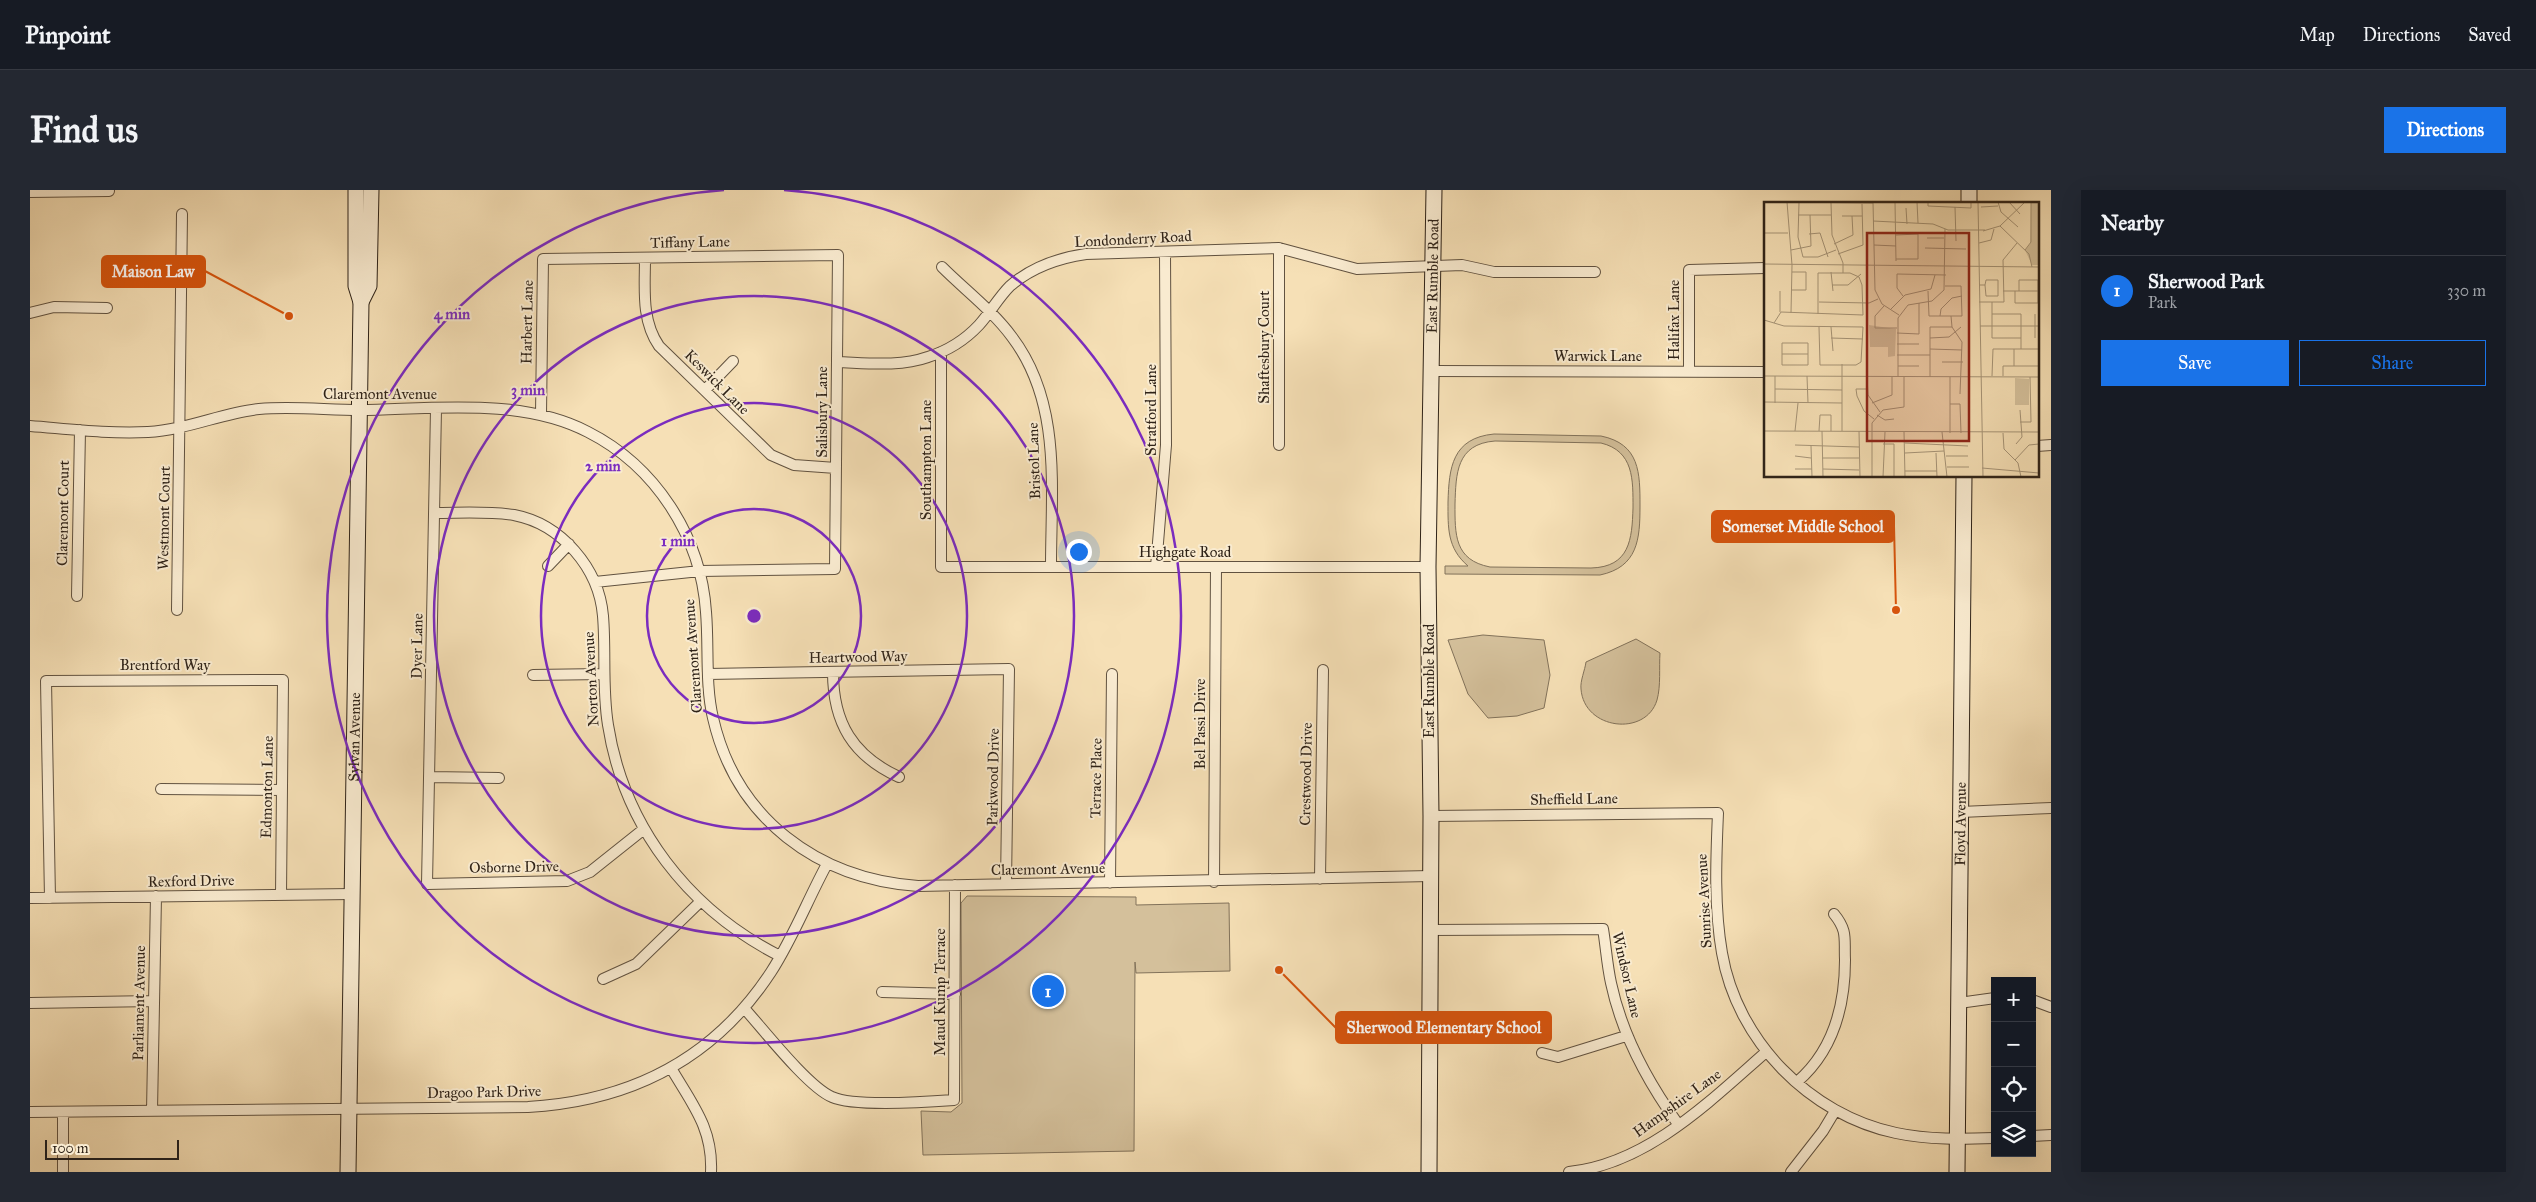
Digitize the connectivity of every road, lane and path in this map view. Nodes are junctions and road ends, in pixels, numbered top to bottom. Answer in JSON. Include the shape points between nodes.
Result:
{"nodes":[{"id":1,"x":356,"y":190,"type":"edge"},
{"id":2,"x":372,"y":190,"type":"edge"},
{"id":3,"x":1434,"y":190,"type":"edge"},
{"id":4,"x":109,"y":191,"type":"edge"},
{"id":5,"x":30,"y":192,"type":"edge"},
{"id":6,"x":182,"y":214,"type":"dead end"},
{"id":7,"x":1279,"y":248,"type":"junction"},
{"id":8,"x":1165,"y":252,"type":"junction"},
{"id":9,"x":838,"y":256,"type":"joint"},
{"id":10,"x":645,"y":258,"type":"junction"},
{"id":11,"x":543,"y":259,"type":"joint"},
{"id":12,"x":1434,"y":266,"type":"junction"},
{"id":13,"x":942,"y":267,"type":"dead end"},
{"id":14,"x":1764,"y":268,"type":"edge"},
{"id":15,"x":1595,"y":272,"type":"dead end"},
{"id":16,"x":361,"y":302,"type":"junction"},
{"id":17,"x":107,"y":308,"type":"dead end"},
{"id":18,"x":989,"y":312,"type":"junction"},
{"id":19,"x":30,"y":313,"type":"edge"},
{"id":20,"x":941,"y":352,"type":"junction"},
{"id":21,"x":733,"y":361,"type":"dead end"},
{"id":22,"x":837,"y":362,"type":"junction"},
{"id":23,"x":1431,"y":371,"type":"junction"},
{"id":24,"x":1689,"y":371,"type":"junction"},
{"id":25,"x":1764,"y":372,"type":"edge"},
{"id":26,"x":705,"y":390,"type":"junction"},
{"id":27,"x":436,"y":409,"type":"junction"},
{"id":28,"x":360,"y":410,"type":"junction"},
{"id":29,"x":541,"y":414,"type":"junction"},
{"id":30,"x":30,"y":426,"type":"edge"},
{"id":31,"x":180,"y":427,"type":"junction"},
{"id":32,"x":80,"y":430,"type":"junction"},
{"id":33,"x":1279,"y":445,"type":"dead end"},
{"id":34,"x":2038,"y":446,"type":"edge"},
{"id":35,"x":2051,"y":446,"type":"edge"},
{"id":36,"x":836,"y":468,"type":"junction"},
{"id":37,"x":1964,"y":478,"type":"edge"},
{"id":38,"x":434,"y":513,"type":"junction"},
{"id":39,"x":569,"y":544,"type":"junction"},
{"id":40,"x":548,"y":566,"type":"dead end"},
{"id":41,"x":1051,"y":566,"type":"junction"},
{"id":42,"x":1428,"y":566,"type":"junction"},
{"id":43,"x":941,"y":567,"type":"joint"},
{"id":44,"x":1156,"y":567,"type":"junction"},
{"id":45,"x":1216,"y":568,"type":"junction"},
{"id":46,"x":700,"y":571,"type":"junction"},
{"id":47,"x":595,"y":582,"type":"junction"},
{"id":48,"x":77,"y":596,"type":"dead end"},
{"id":49,"x":177,"y":610,"type":"dead end"},
{"id":50,"x":1009,"y":669,"type":"joint"},
{"id":51,"x":1322,"y":670,"type":"dead end"},
{"id":52,"x":833,"y":672,"type":"junction"},
{"id":53,"x":603,"y":674,"type":"junction"},
{"id":54,"x":708,"y":674,"type":"junction"},
{"id":55,"x":1112,"y":674,"type":"dead end"},
{"id":56,"x":533,"y":675,"type":"dead end"},
{"id":57,"x":283,"y":680,"type":"joint"},
{"id":58,"x":429,"y":777,"type":"junction"},
{"id":59,"x":899,"y":777,"type":"dead end"},
{"id":60,"x":500,"y":778,"type":"dead end"},
{"id":61,"x":161,"y":789,"type":"dead end"},
{"id":62,"x":282,"y":790,"type":"junction"},
{"id":63,"x":2051,"y":808,"type":"edge"},
{"id":64,"x":1961,"y":812,"type":"junction"},
{"id":65,"x":1718,"y":813,"type":"joint"},
{"id":66,"x":1430,"y":816,"type":"junction"},
{"id":67,"x":644,"y":829,"type":"junction"},
{"id":68,"x":827,"y":864,"type":"junction"},
{"id":69,"x":1430,"y":876,"type":"junction"},
{"id":70,"x":1320,"y":878,"type":"junction"},
{"id":71,"x":1214,"y":882,"type":"junction"},
{"id":72,"x":1110,"y":883,"type":"junction"},
{"id":73,"x":427,"y":884,"type":"joint"},
{"id":74,"x":1006,"y":884,"type":"junction"},
{"id":75,"x":955,"y":885,"type":"junction"},
{"id":76,"x":352,"y":894,"type":"junction"},
{"id":77,"x":281,"y":895,"type":"junction"},
{"id":78,"x":156,"y":896,"type":"junction"},
{"id":79,"x":30,"y":898,"type":"edge"},
{"id":80,"x":50,"y":898,"type":"junction"},
{"id":81,"x":700,"y":902,"type":"junction"},
{"id":82,"x":1834,"y":914,"type":"dead end"},
{"id":83,"x":1430,"y":930,"type":"junction"},
{"id":84,"x":780,"y":956,"type":"junction"},
{"id":85,"x":603,"y":979,"type":"dead end"},
{"id":86,"x":882,"y":992,"type":"dead end"},
{"id":87,"x":954,"y":994,"type":"junction"},
{"id":88,"x":1991,"y":999,"type":"edge"},
{"id":89,"x":154,"y":1001,"type":"junction"},
{"id":90,"x":2036,"y":1001,"type":"edge"},
{"id":91,"x":30,"y":1003,"type":"edge"},
{"id":92,"x":1959,"y":1003,"type":"junction"},
{"id":93,"x":2051,"y":1007,"type":"edge"},
{"id":94,"x":744,"y":1008,"type":"junction"},
{"id":95,"x":1626,"y":1036,"type":"junction"},
{"id":96,"x":1766,"y":1052,"type":"junction"},
{"id":97,"x":1542,"y":1053,"type":"dead end"},
{"id":98,"x":671,"y":1068,"type":"junction"},
{"id":99,"x":1797,"y":1082,"type":"junction"},
{"id":100,"x":350,"y":1109,"type":"junction"},
{"id":101,"x":152,"y":1111,"type":"junction"},
{"id":102,"x":1835,"y":1111,"type":"junction"},
{"id":103,"x":30,"y":1112,"type":"edge"},
{"id":104,"x":63,"y":1112,"type":"junction"},
{"id":105,"x":1678,"y":1124,"type":"junction"},
{"id":106,"x":2051,"y":1135,"type":"edge"},
{"id":107,"x":2036,"y":1136,"type":"edge"},
{"id":108,"x":1991,"y":1138,"type":"edge"},
{"id":109,"x":1958,"y":1139,"type":"junction"},
{"id":110,"x":63,"y":1172,"type":"edge"},
{"id":111,"x":348,"y":1172,"type":"edge"},
{"id":112,"x":711,"y":1172,"type":"edge"},
{"id":113,"x":1429,"y":1172,"type":"edge"},
{"id":114,"x":1569,"y":1172,"type":"edge"},
{"id":115,"x":1791,"y":1172,"type":"edge"},
{"id":116,"x":1957,"y":1172,"type":"edge"}],
"edges":[{"from":1,"to":16,"type":"street","name":"Sylvan Avenue","via":[[356,286]]},
{"from":2,"to":16,"type":"street","name":"Sylvan Avenue","via":[[369,286]]},
{"from":3,"to":12,"type":"street","name":"East Rumble Road"},
{"from":4,"to":5,"type":"street"},
{"from":6,"to":31,"type":"street","name":"Westmont Court"},
{"from":7,"to":8,"type":"street","name":"Londonderry Road"},
{"from":7,"to":12,"type":"street","name":"Londonderry Road","via":[[1357,268]]},
{"from":7,"to":33,"type":"street","name":"Shaftesbury Court"},
{"from":8,"to":18,"type":"street","name":"Londonderry Road","via":[[1086,254],[1056,260],[1024,276]]},
{"from":8,"to":44,"type":"street","name":"Stratford Lane","via":[[1166,445]]},
{"from":9,"to":10,"type":"street","name":"Tiffany Lane"},
{"from":9,"to":22,"type":"street","name":"Salisbury Lane"},
{"from":10,"to":11,"type":"street","name":"Tiffany Lane"},
{"from":10,"to":26,"type":"street","name":"Keswick Lane","via":[[646,316],[651,332],[659,346]]},
{"from":11,"to":29,"type":"street","name":"Harbert Lane"},
{"from":12,"to":15,"type":"street","name":"Londonderry Road","via":[[1462,265],[1494,272]]},
{"from":12,"to":23,"type":"street","name":"East Rumble Road"},
{"from":13,"to":18,"type":"street","name":"Bristol Lane"},
{"from":14,"to":24,"type":"street","name":"Halifax Lane","via":[[1689,270]]},
{"from":16,"to":28,"type":"street","name":"Sylvan Avenue"},
{"from":17,"to":19,"type":"street","via":[[54,307]]},
{"from":18,"to":20,"type":"street","name":"Londonderry Road","via":[[966,337]]},
{"from":18,"to":41,"type":"street","name":"Bristol Lane","via":[[1021,349],[1045,406],[1050,441]]},
{"from":20,"to":22,"type":"street","name":"Londonderry Road","via":[[927,358],[896,363]]},
{"from":20,"to":43,"type":"street","name":"Southampton Lane"},
{"from":21,"to":26,"type":"street"},
{"from":22,"to":36,"type":"street","name":"Salisbury Lane"},
{"from":23,"to":24,"type":"street","name":"Warwick Lane"},
{"from":23,"to":42,"type":"street","name":"East Rumble Road"},
{"from":24,"to":25,"type":"street","name":"Warwick Lane"},
{"from":26,"to":36,"type":"street","name":"Keswick Lane","via":[[758,444],[782,461],[803,467]]},
{"from":27,"to":28,"type":"street","name":"Claremont Avenue"},
{"from":27,"to":29,"type":"street","name":"Claremont Avenue","via":[[499,408]]},
{"from":27,"to":38,"type":"street","name":"Dyer Lane"},
{"from":28,"to":31,"type":"street","name":"Claremont Avenue","via":[[259,409]]},
{"from":28,"to":76,"type":"street","name":"Sylvan Avenue"},
{"from":29,"to":46,"type":"street","name":"Claremont Avenue","via":[[588,432],[611,445],[641,470],[674,513],[692,547]]},
{"from":30,"to":32,"type":"street","name":"Claremont Avenue"},
{"from":31,"to":32,"type":"street","name":"Claremont Avenue","via":[[150,432]]},
{"from":31,"to":49,"type":"street","name":"Westmont Court"},
{"from":32,"to":48,"type":"street","name":"Claremont Court"},
{"from":34,"to":35,"type":"street"},
{"from":36,"to":46,"type":"street","name":"Salisbury Lane","via":[[835,570]]},
{"from":37,"to":64,"type":"street","name":"Floyd Avenue"},
{"from":38,"to":39,"type":"street","name":"Norton Avenue","via":[[516,516],[542,525]]},
{"from":38,"to":58,"type":"street","name":"Dyer Lane"},
{"from":39,"to":40,"type":"street"},
{"from":39,"to":47,"type":"street","name":"Norton Avenue"},
{"from":41,"to":43,"type":"street","name":"Highgate Road"},
{"from":41,"to":44,"type":"street","name":"Highgate Road"},
{"from":42,"to":45,"type":"street","name":"Highgate Road"},
{"from":42,"to":66,"type":"street","name":"East Rumble Road"},
{"from":44,"to":45,"type":"street","name":"Highgate Road"},
{"from":45,"to":71,"type":"street","name":"Bel Passi Drive"},
{"from":46,"to":47,"type":"street"},
{"from":46,"to":54,"type":"street","name":"Claremont Avenue","via":[[706,611]]},
{"from":47,"to":53,"type":"street","name":"Norton Avenue","via":[[603,615]]},
{"from":50,"to":52,"type":"street","name":"Heartwood Way"},
{"from":50,"to":74,"type":"street","name":"Parkwood Drive"},
{"from":51,"to":70,"type":"street","name":"Crestwood Drive"},
{"from":52,"to":54,"type":"street","name":"Heartwood Way"},
{"from":52,"to":59,"type":"street","via":[[836,706],[846,732],[871,761]]},
{"from":53,"to":56,"type":"street"},
{"from":53,"to":67,"type":"street","name":"Norton Avenue","via":[[613,753]]},
{"from":54,"to":68,"type":"street","name":"Claremont Avenue","via":[[712,717],[718,739],[742,789],[776,828]]},
{"from":55,"to":72,"type":"street","name":"Terrace Place"},
{"from":57,"to":62,"type":"street","name":"Edmonton Lane"},
{"from":57,"to":80,"type":"street","name":"Brentford Way","via":[[46,681]]},
{"from":58,"to":60,"type":"street"},
{"from":58,"to":73,"type":"street","name":"Dyer Lane"},
{"from":61,"to":62,"type":"street"},
{"from":62,"to":77,"type":"street","name":"Edmonton Lane"},
{"from":63,"to":64,"type":"street"},
{"from":64,"to":92,"type":"street","name":"Floyd Avenue"},
{"from":65,"to":66,"type":"street","name":"Sheffield Lane"},
{"from":65,"to":96,"type":"street","name":"Sunrise Avenue","via":[[1716,864],[1722,955],[1738,1003]]},
{"from":66,"to":69,"type":"street","name":"East Rumble Road"},
{"from":67,"to":73,"type":"street","name":"Osborne Drive","via":[[590,872],[567,881]]},
{"from":67,"to":81,"type":"street","name":"Norton Avenue","via":[[668,866]]},
{"from":68,"to":75,"type":"street","name":"Claremont Avenue","via":[[852,874],[895,884]]},
{"from":68,"to":84,"type":"street","name":"Dragoo Park Drive"},
{"from":69,"to":70,"type":"street","name":"Claremont Avenue"},
{"from":69,"to":83,"type":"street","name":"East Rumble Road"},
{"from":70,"to":71,"type":"street","name":"Claremont Avenue"},
{"from":71,"to":72,"type":"street","name":"Claremont Avenue"},
{"from":72,"to":74,"type":"street","name":"Claremont Avenue"},
{"from":74,"to":75,"type":"street","name":"Claremont Avenue"},
{"from":75,"to":87,"type":"street","name":"Maud Kump Terrace"},
{"from":76,"to":77,"type":"street","name":"Rexford Drive"},
{"from":76,"to":100,"type":"street","name":"Sylvan Avenue"},
{"from":77,"to":78,"type":"street","name":"Rexford Drive"},
{"from":78,"to":80,"type":"street","name":"Rexford Drive"},
{"from":78,"to":89,"type":"street","name":"Parliament Avenue"},
{"from":79,"to":80,"type":"street","name":"Rexford Drive"},
{"from":81,"to":84,"type":"street","name":"Norton Avenue","via":[[740,934]]},
{"from":81,"to":85,"type":"street","via":[[636,964]]},
{"from":82,"to":99,"type":"street","via":[[1844,927],[1843,1001],[1826,1044],[1807,1074]]},
{"from":83,"to":95,"type":"street","name":"Windsor Lane","via":[[1603,929],[1611,982]]},
{"from":83,"to":113,"type":"street","name":"East Rumble Road"},
{"from":84,"to":94,"type":"street","name":"Dragoo Park Drive"},
{"from":86,"to":87,"type":"street"},
{"from":87,"to":94,"type":"street","name":"Maud Kump Terrace","via":[[954,1100],[852,1102],[832,1098],[816,1087]]},
{"from":88,"to":92,"type":"street"},
{"from":89,"to":91,"type":"street"},
{"from":89,"to":101,"type":"street","name":"Parliament Avenue"},
{"from":90,"to":93,"type":"street"},
{"from":92,"to":109,"type":"street","name":"Floyd Avenue"},
{"from":94,"to":98,"type":"street","name":"Dragoo Park Drive","via":[[707,1043]]},
{"from":95,"to":97,"type":"street","via":[[1558,1057]]},
{"from":95,"to":105,"type":"street","name":"Windsor Lane","via":[[1659,1098]]},
{"from":96,"to":99,"type":"street","name":"Sunrise Avenue"},
{"from":96,"to":105,"type":"street","name":"Hampshire Lane"},
{"from":98,"to":100,"type":"street","name":"Dragoo Park Drive","via":[[629,1089],[558,1105]]},
{"from":98,"to":112,"type":"street","via":[[705,1127],[712,1152]]},
{"from":99,"to":102,"type":"street","name":"Sunrise Avenue"},
{"from":100,"to":101,"type":"street","name":"Dragoo Park Drive"},
{"from":100,"to":111,"type":"street","name":"Sylvan Avenue"},
{"from":101,"to":104,"type":"street","name":"Dragoo Park Drive"},
{"from":102,"to":109,"type":"street","name":"Sunrise Avenue","via":[[1895,1133]]},
{"from":102,"to":115,"type":"street"},
{"from":103,"to":104,"type":"street","name":"Dragoo Park Drive"},
{"from":104,"to":110,"type":"street"},
{"from":105,"to":114,"type":"street","name":"Hampshire Lane","via":[[1636,1152]]},
{"from":106,"to":107,"type":"street"},
{"from":108,"to":109,"type":"street","name":"Sunrise Avenue"},
{"from":109,"to":116,"type":"street","name":"Floyd Avenue"}]}
